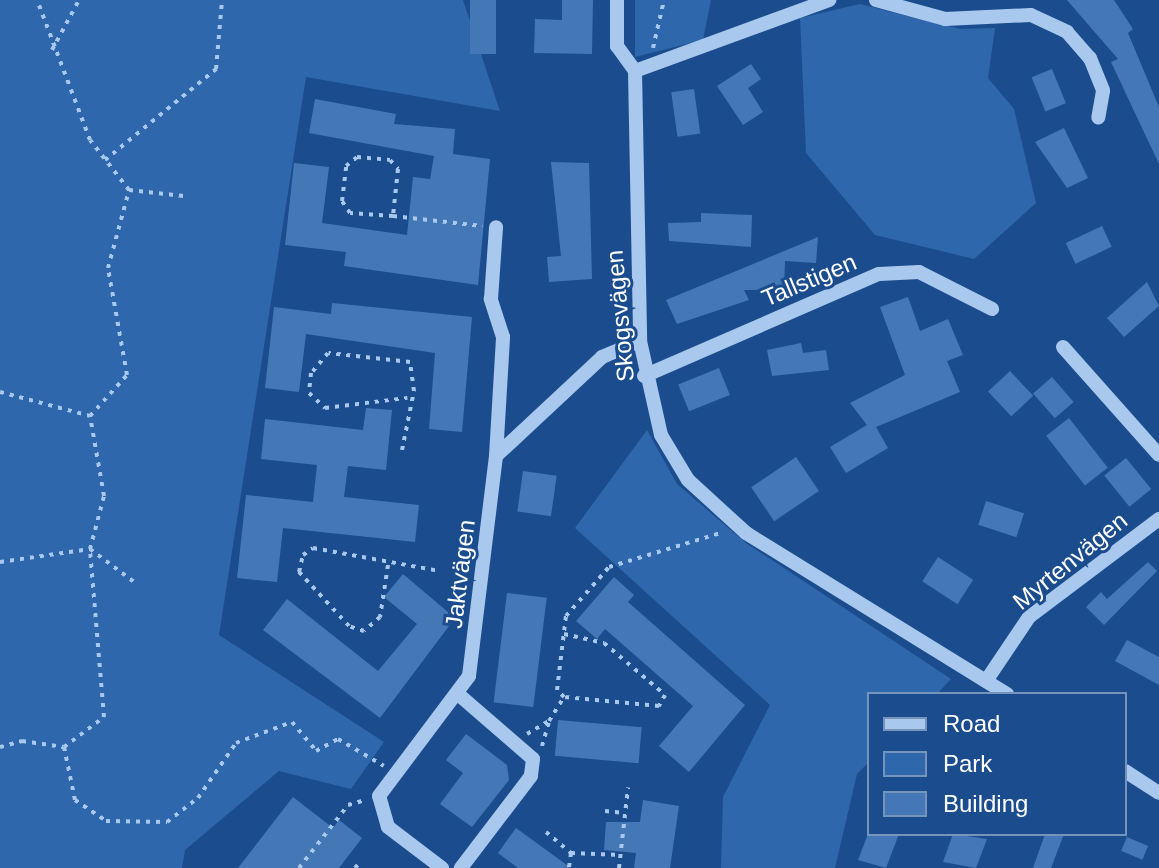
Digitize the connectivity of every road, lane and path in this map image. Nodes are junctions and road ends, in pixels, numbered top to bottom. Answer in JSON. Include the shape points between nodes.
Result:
{"nodes":[{"id":1,"x":37,"y":0,"type":"edge"},
{"id":2,"x":79,"y":0,"type":"edge"},
{"id":3,"x":222,"y":0,"type":"edge"},
{"id":4,"x":617,"y":0,"type":"edge"},
{"id":5,"x":664,"y":0,"type":"edge"},
{"id":6,"x":827,"y":0,"type":"edge"},
{"id":7,"x":876,"y":0,"type":"edge"},
{"id":8,"x":51,"y":52,"type":"junction"},
{"id":9,"x":642,"y":68,"type":"junction"},
{"id":10,"x":1098,"y":118,"type":"dead end"},
{"id":11,"x":105,"y":160,"type":"junction"},
{"id":12,"x":129,"y":190,"type":"junction"},
{"id":13,"x":184,"y":196,"type":"dead end"},
{"id":14,"x":393,"y":216,"type":"junction"},
{"id":15,"x":496,"y":227,"type":"joint"},
{"id":16,"x":992,"y":309,"type":"dead end"},
{"id":17,"x":640,"y":341,"type":"junction"},
{"id":18,"x":1063,"y":347,"type":"dead end"},
{"id":19,"x":644,"y":376,"type":"junction"},
{"id":20,"x":0,"y":392,"type":"edge"},
{"id":21,"x":407,"y":398,"type":"junction"},
{"id":22,"x":90,"y":416,"type":"junction"},
{"id":23,"x":402,"y":450,"type":"dead end"},
{"id":24,"x":1159,"y":455,"type":"edge"},
{"id":25,"x":496,"y":456,"type":"junction"},
{"id":26,"x":1159,"y":519,"type":"edge"},
{"id":27,"x":746,"y":533,"type":"junction"},
{"id":28,"x":90,"y":549,"type":"junction"},
{"id":29,"x":0,"y":562,"type":"edge"},
{"id":30,"x":388,"y":565,"type":"junction"},
{"id":31,"x":439,"y":571,"type":"dead end"},
{"id":32,"x":133,"y":581,"type":"dead end"},
{"id":33,"x":564,"y":634,"type":"junction"},
{"id":34,"x":986,"y":681,"type":"junction"},
{"id":35,"x":1004,"y":692,"type":"edge"},
{"id":36,"x":458,"y":694,"type":"junction"},
{"id":37,"x":564,"y":697,"type":"junction"},
{"id":38,"x":549,"y":721,"type":"junction"},
{"id":39,"x":518,"y":745,"type":"junction"},
{"id":40,"x":0,"y":747,"type":"edge"},
{"id":41,"x":64,"y":747,"type":"junction"},
{"id":42,"x":533,"y":759,"type":"junction"},
{"id":43,"x":1127,"y":772,"type":"edge"},
{"id":44,"x":396,"y":773,"type":"junction"},
{"id":45,"x":628,"y":788,"type":"dead end"},
{"id":46,"x":1159,"y":793,"type":"edge"},
{"id":47,"x":379,"y":796,"type":"junction"},
{"id":48,"x":605,"y":811,"type":"dead end"},
{"id":49,"x":625,"y":813,"type":"junction"},
{"id":50,"x":546,"y":832,"type":"dead end"},
{"id":51,"x":571,"y":853,"type":"junction"},
{"id":52,"x":621,"y":855,"type":"junction"},
{"id":53,"x":360,"y":862,"type":"dead end"},
{"id":54,"x":299,"y":868,"type":"edge"},
{"id":55,"x":355,"y":868,"type":"edge"},
{"id":56,"x":442,"y":868,"type":"edge"},
{"id":57,"x":461,"y":868,"type":"edge"},
{"id":58,"x":569,"y":868,"type":"edge"},
{"id":59,"x":619,"y":868,"type":"edge"}],
"edges":[{"from":1,"to":8,"type":"path"},
{"from":2,"to":8,"type":"path"},
{"from":3,"to":11,"type":"path","via":[[216,69]]},
{"from":4,"to":9,"type":"street","name":"Skogsvägen","via":[[617,46]]},
{"from":5,"to":9,"type":"path"},
{"from":6,"to":9,"type":"street"},
{"from":7,"to":10,"type":"street","via":[[945,19],[1031,15],[1067,32],[1090,58],[1103,91]]},
{"from":8,"to":11,"type":"path"},
{"from":9,"to":17,"type":"street","name":"Skogsvägen"},
{"from":11,"to":12,"type":"path"},
{"from":12,"to":13,"type":"path"},
{"from":12,"to":22,"type":"path","via":[[108,268],[127,375]]},
{"from":14,"to":14,"type":"path","via":[[398,169],[390,160],[357,157],[346,166],[342,201],[350,213]]},
{"from":14,"to":15,"type":"path"},
{"from":15,"to":25,"type":"street","name":"Jaktvägen","via":[[491,299],[503,337]]},
{"from":16,"to":19,"type":"street","name":"Tallstigen","via":[[919,272],[879,274]]},
{"from":17,"to":19,"type":"street","name":"Skogsvägen"},
{"from":17,"to":25,"type":"street","via":[[602,357]]},
{"from":18,"to":24,"type":"street"},
{"from":19,"to":27,"type":"street","name":"Skogsvägen","via":[[661,435],[688,480]]},
{"from":20,"to":22,"type":"path"},
{"from":21,"to":21,"type":"path","via":[[414,391],[410,362],[328,353],[311,373],[309,393],[325,408]]},
{"from":21,"to":23,"type":"path"},
{"from":22,"to":28,"type":"path","via":[[104,496]]},
{"from":25,"to":36,"type":"street","name":"Jaktvägen","via":[[474,648]]},
{"from":26,"to":34,"type":"street","name":"Myrtenvägen","via":[[1029,617]]},
{"from":27,"to":33,"type":"path","via":[[705,532],[609,567],[566,616]]},
{"from":27,"to":34,"type":"street","name":"Skogsvägen"},
{"from":28,"to":29,"type":"path"},
{"from":28,"to":32,"type":"path"},
{"from":28,"to":41,"type":"path","via":[[104,717]]},
{"from":30,"to":30,"type":"path","via":[[382,557],[313,548],[299,572],[349,626],[364,631],[380,617]]},
{"from":30,"to":31,"type":"path"},
{"from":33,"to":37,"type":"path","via":[[557,690]]},
{"from":33,"to":37,"type":"path","via":[[604,643],[665,695],[659,706]]},
{"from":34,"to":35,"type":"street","name":"Skogsvägen"},
{"from":36,"to":39,"type":"street"},
{"from":36,"to":44,"type":"street","name":"Jaktvägen"},
{"from":37,"to":38,"type":"path"},
{"from":38,"to":39,"type":"path"},
{"from":38,"to":42,"type":"path"},
{"from":39,"to":42,"type":"street"},
{"from":40,"to":41,"type":"path","via":[[22,741]]},
{"from":41,"to":44,"type":"path","via":[[75,800],[106,821],[167,822],[198,798],[236,743],[292,722],[316,751],[338,739]]},
{"from":42,"to":57,"type":"street","via":[[531,776]]},
{"from":43,"to":46,"type":"street"},
{"from":44,"to":47,"type":"street","name":"Jaktvägen"},
{"from":45,"to":49,"type":"path"},
{"from":47,"to":54,"type":"path","via":[[348,805]]},
{"from":47,"to":56,"type":"street","via":[[388,827]]},
{"from":48,"to":49,"type":"path"},
{"from":49,"to":52,"type":"path"},
{"from":50,"to":51,"type":"path"},
{"from":51,"to":52,"type":"path"},
{"from":51,"to":58,"type":"path"},
{"from":52,"to":59,"type":"path"},
{"from":53,"to":55,"type":"path"}]}
